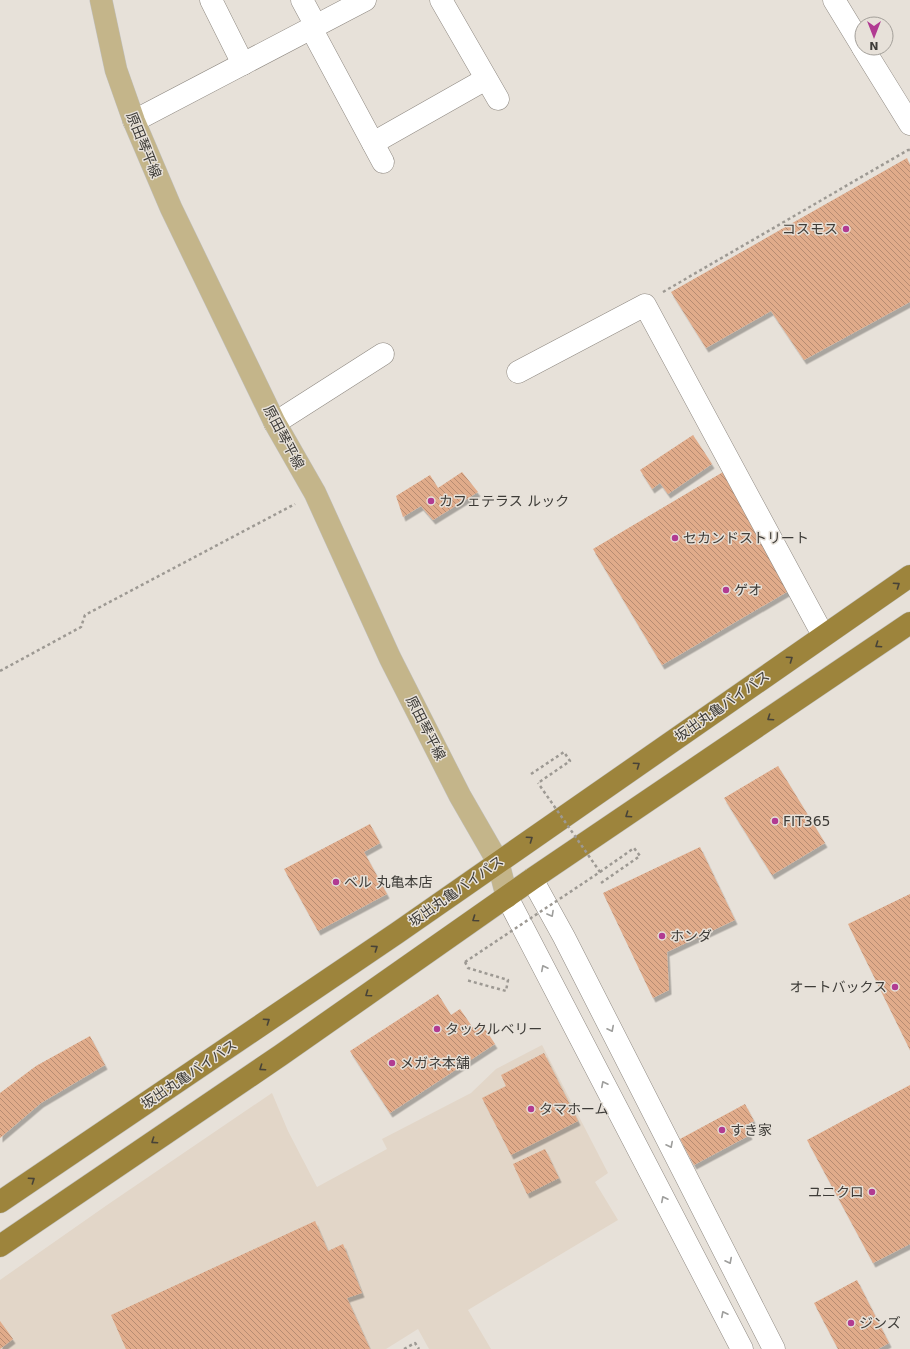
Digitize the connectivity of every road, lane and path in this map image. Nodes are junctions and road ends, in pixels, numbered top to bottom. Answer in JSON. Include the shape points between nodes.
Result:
{"nodes":[{"id":1,"x":101,"y":0,"type":"edge"},
{"id":2,"x":211,"y":0,"type":"edge"},
{"id":3,"x":302,"y":0,"type":"edge"},
{"id":4,"x":365,"y":0,"type":"edge"},
{"id":5,"x":441,"y":0,"type":"edge"},
{"id":6,"x":834,"y":0,"type":"edge"},
{"id":7,"x":314,"y":27,"type":"junction"},
{"id":8,"x":854,"y":32,"type":"edge"},
{"id":9,"x":868,"y":56,"type":"edge"},
{"id":10,"x":243,"y":64,"type":"junction"},
{"id":11,"x":486,"y":79,"type":"junction"},
{"id":12,"x":498,"y":99,"type":"dead end"},
{"id":13,"x":134,"y":121,"type":"junction"},
{"id":14,"x":910,"y":124,"type":"edge"},
{"id":15,"x":910,"y":150,"type":"edge"},
{"id":16,"x":645,"y":305,"type":"junction"},
{"id":17,"x":383,"y":354,"type":"dead end"},
{"id":18,"x":518,"y":372,"type":"dead end"},
{"id":19,"x":275,"y":423,"type":"junction"},
{"id":20,"x":314,"y":494,"type":"junction"},
{"id":21,"x":910,"y":576,"type":"edge"},
{"id":22,"x":910,"y":623,"type":"edge"},
{"id":23,"x":824,"y":635,"type":"junction"},
{"id":24,"x":0,"y":671,"type":"edge"},
{"id":25,"x":532,"y":774,"type":"dead end"},
{"id":26,"x":498,"y":862,"type":"junction"},
{"id":27,"x":600,"y":872,"type":"junction"},
{"id":28,"x":532,"y":879,"type":"junction"},
{"id":29,"x":602,"y":883,"type":"dead end"},
{"id":30,"x":507,"y":897,"type":"junction"},
{"id":31,"x":466,"y":980,"type":"dead end"},
{"id":32,"x":0,"y":1202,"type":"edge"},
{"id":33,"x":0,"y":1246,"type":"edge"},
{"id":34,"x":404,"y":1349,"type":"edge"},
{"id":35,"x":419,"y":1349,"type":"edge"},
{"id":36,"x":742,"y":1349,"type":"edge"},
{"id":37,"x":774,"y":1349,"type":"edge"}],
"edges":[{"from":1,"to":13,"type":"main road","name":"原田琴平線","via":[[116,70]]},
{"from":2,"to":10,"type":"street"},
{"from":3,"to":7,"type":"street"},
{"from":4,"to":7,"type":"street"},
{"from":5,"to":11,"type":"street"},
{"from":6,"to":8,"type":"street"},
{"from":7,"to":10,"type":"street"},
{"from":7,"to":11,"type":"street","via":[[378,152]]},
{"from":9,"to":14,"type":"street"},
{"from":10,"to":13,"type":"street"},
{"from":11,"to":12,"type":"street"},
{"from":13,"to":19,"type":"main road","name":"原田琴平線","via":[[170,208]]},
{"from":15,"to":16,"type":"path","via":[[666,290]]},
{"from":16,"to":18,"type":"street"},
{"from":16,"to":23,"type":"street"},
{"from":17,"to":19,"type":"street"},
{"from":19,"to":20,"type":"main road","name":"原田琴平線"},
{"from":20,"to":24,"type":"path","via":[[85,615],[81,627]]},
{"from":20,"to":26,"type":"main road","name":"原田琴平線","via":[[390,658],[460,796]]},
{"from":23,"to":21,"type":"highway","name":"坂出丸亀バイパス","one_way":true},
{"from":22,"to":28,"type":"highway","one_way":true},
{"from":26,"to":23,"type":"highway","name":"坂出丸亀バイパス","one_way":true},
{"from":25,"to":27,"type":"path","bridge":true,"via":[[564,752],[570,761],[538,783]]},
{"from":26,"to":28,"type":"main road"},
{"from":26,"to":30,"type":"main road","name":"原田琴平線"},
{"from":32,"to":26,"type":"highway","name":"坂出丸亀バイパス","one_way":true},
{"from":27,"to":29,"type":"path","via":[[634,848],[640,856]]},
{"from":27,"to":31,"type":"path","bridge":true,"via":[[464,962],[468,968],[508,980],[506,991]]},
{"from":28,"to":30,"type":"highway"},
{"from":28,"to":37,"type":"street","one_way":true},
{"from":30,"to":33,"type":"highway","one_way":true,"via":[[281,1055]]},
{"from":36,"to":30,"type":"street","one_way":true},
{"from":34,"to":35,"type":"path","via":[[415,1343]]}]}
